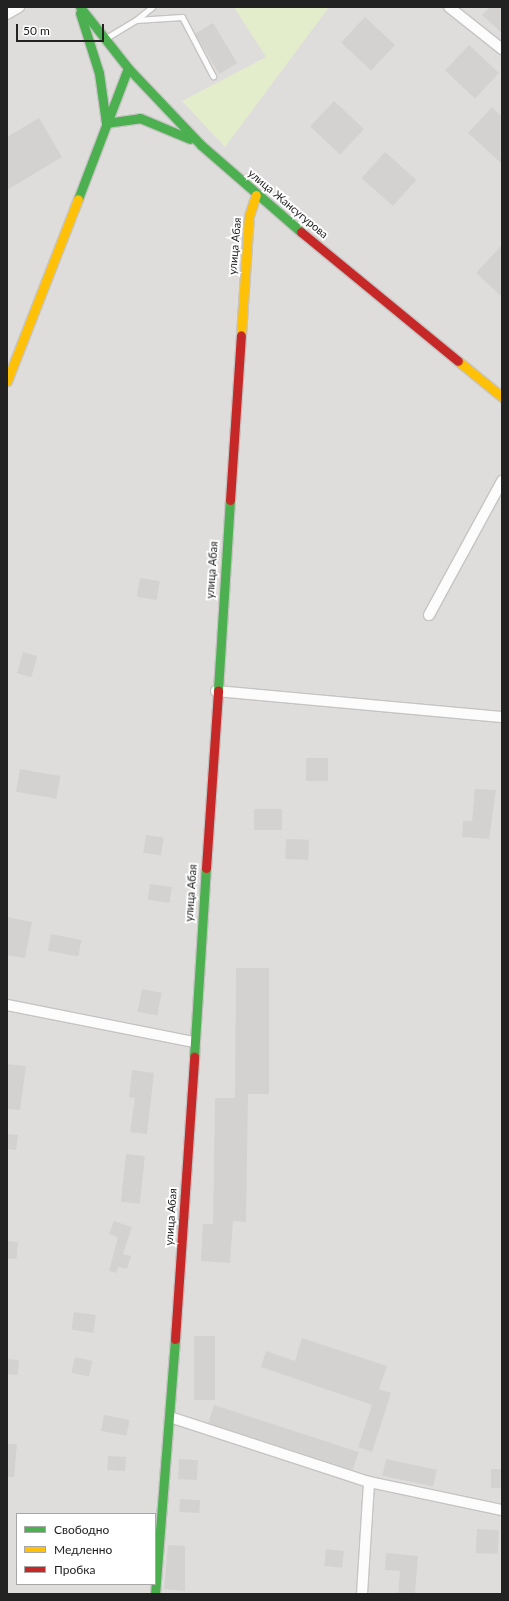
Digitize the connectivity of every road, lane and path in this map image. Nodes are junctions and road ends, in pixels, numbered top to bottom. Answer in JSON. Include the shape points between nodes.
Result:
{"nodes":[{"id":1,"x":19,"y":7,"type":"edge"},
{"id":2,"x":79,"y":7,"type":"edge"},
{"id":3,"x":152,"y":7,"type":"edge"},
{"id":4,"x":449,"y":7,"type":"edge"},
{"id":5,"x":7,"y":14,"type":"edge"},
{"id":6,"x":136,"y":20,"type":"junction"},
{"id":7,"x":105,"y":39,"type":"junction"},
{"id":8,"x":502,"y":49,"type":"edge"},
{"id":9,"x":128,"y":68,"type":"junction"},
{"id":10,"x":213,"y":76,"type":"dead end"},
{"id":11,"x":106,"y":123,"type":"junction"},
{"id":12,"x":201,"y":145,"type":"junction"},
{"id":13,"x":256,"y":195,"type":"junction"},
{"id":14,"x":7,"y":379,"type":"edge"},
{"id":15,"x":502,"y":397,"type":"edge"},
{"id":16,"x":502,"y":481,"type":"edge"},
{"id":17,"x":429,"y":615,"type":"dead end"},
{"id":18,"x":216,"y":691,"type":"junction"},
{"id":19,"x":502,"y":717,"type":"edge"},
{"id":20,"x":7,"y":1005,"type":"edge"},
{"id":21,"x":194,"y":1042,"type":"junction"},
{"id":22,"x":170,"y":1417,"type":"junction"},
{"id":23,"x":370,"y":1482,"type":"junction"},
{"id":24,"x":502,"y":1510,"type":"edge"},
{"id":25,"x":156,"y":1582,"type":"edge"},
{"id":26,"x":362,"y":1594,"type":"edge"}],
"edges":[{"from":1,"to":5,"type":"street"},
{"from":2,"to":7,"type":"street","name":"улица Жансугурова"},
{"from":2,"to":11,"type":"street","via":[[99,73]]},
{"from":3,"to":6,"type":"lane"},
{"from":4,"to":8,"type":"street"},
{"from":6,"to":7,"type":"lane"},
{"from":6,"to":10,"type":"lane","via":[[182,17]]},
{"from":7,"to":9,"type":"street","name":"улица Жансугурова"},
{"from":9,"to":11,"type":"street"},
{"from":9,"to":12,"type":"street","name":"улица Жансугурова"},
{"from":11,"to":12,"type":"street","via":[[140,118],[171,129]]},
{"from":11,"to":14,"type":"street"},
{"from":12,"to":13,"type":"street","name":"улица Жансугурова"},
{"from":13,"to":15,"type":"street","name":"улица Жансугурова"},
{"from":13,"to":18,"type":"street","name":"улица Абая","via":[[249,216]]},
{"from":16,"to":17,"type":"street"},
{"from":18,"to":19,"type":"street"},
{"from":18,"to":21,"type":"street","name":"улица Абая"},
{"from":20,"to":21,"type":"street"},
{"from":21,"to":22,"type":"street","name":"улица Абая"},
{"from":22,"to":23,"type":"street"},
{"from":22,"to":25,"type":"street","name":"улица Абая"},
{"from":23,"to":24,"type":"street"},
{"from":23,"to":26,"type":"street"}]}
